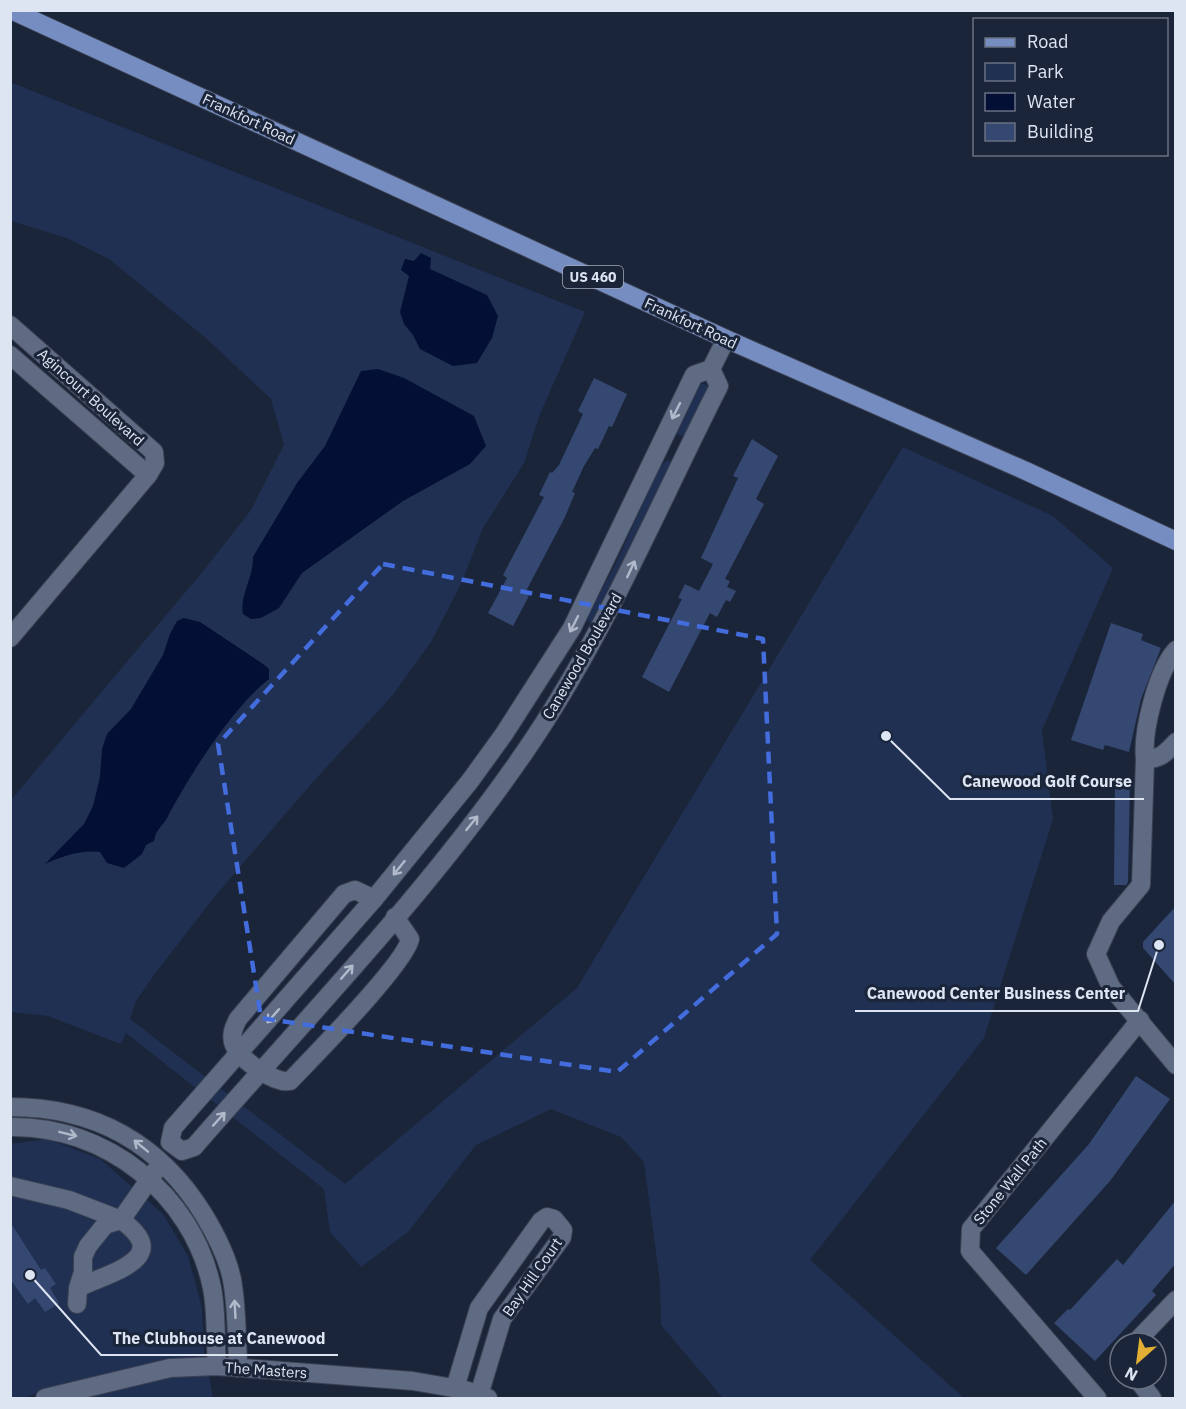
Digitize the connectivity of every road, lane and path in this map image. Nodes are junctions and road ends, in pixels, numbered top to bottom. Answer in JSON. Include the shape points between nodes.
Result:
{"nodes":[{"id":1,"x":11,"y":10,"type":"edge"},
{"id":2,"x":10,"y":325,"type":"edge"},
{"id":3,"x":726,"y":339,"type":"junction"},
{"id":4,"x":10,"y":355,"type":"edge"},
{"id":5,"x":711,"y":369,"type":"junction"},
{"id":6,"x":148,"y":475,"type":"junction"},
{"id":7,"x":1176,"y":540,"type":"edge"},
{"id":8,"x":11,"y":636,"type":"edge"},
{"id":9,"x":1176,"y":650,"type":"edge"},
{"id":10,"x":1176,"y":742,"type":"edge"},
{"id":11,"x":1145,"y":759,"type":"junction"},
{"id":12,"x":374,"y":899,"type":"junction"},
{"id":13,"x":395,"y":917,"type":"junction"},
{"id":14,"x":1140,"y":1020,"type":"junction"},
{"id":15,"x":241,"y":1053,"type":"junction"},
{"id":16,"x":1176,"y":1065,"type":"edge"},
{"id":17,"x":262,"y":1072,"type":"junction"},
{"id":18,"x":10,"y":1107,"type":"edge"},
{"id":19,"x":10,"y":1127,"type":"edge"},
{"id":20,"x":175,"y":1148,"type":"junction"},
{"id":21,"x":163,"y":1162,"type":"junction"},
{"id":22,"x":149,"y":1179,"type":"junction"},
{"id":23,"x":10,"y":1186,"type":"edge"},
{"id":24,"x":121,"y":1220,"type":"junction"},
{"id":25,"x":1176,"y":1300,"type":"edge"},
{"id":26,"x":1146,"y":1331,"type":"edge"},
{"id":27,"x":217,"y":1366,"type":"junction"},
{"id":28,"x":238,"y":1368,"type":"junction"},
{"id":29,"x":470,"y":1394,"type":"edge"},
{"id":30,"x":45,"y":1398,"type":"edge"},
{"id":31,"x":1097,"y":1398,"type":"edge"}],
"edges":[{"from":1,"to":3,"type":"main road","name":"Frankfort Road","number":"US 460"},
{"from":2,"to":6,"type":"street","name":"Agincourt Boulevard","via":[[154,452],[155,463]]},
{"from":3,"to":5,"type":"street","name":"Canewood Boulevard"},
{"from":3,"to":7,"type":"main road","name":"Frankfort Road","number":"US 460"},
{"from":4,"to":6,"type":"street","name":"Agincourt Boulevard"},
{"from":5,"to":12,"type":"street","name":"Canewood Boulevard","one_way":true,"via":[[694,375],[562,648],[470,781]]},
{"from":13,"to":5,"type":"street","name":"Canewood Boulevard","one_way":true,"via":[[494,796],[554,709],[595,639],[719,386]]},
{"from":6,"to":8,"type":"street"},
{"from":9,"to":11,"type":"street","via":[[1160,678],[1146,736]]},
{"from":10,"to":11,"type":"street","via":[[1163,756]]},
{"from":11,"to":14,"type":"street","via":[[1141,885],[1111,921],[1096,954],[1111,987]]},
{"from":12,"to":15,"type":"street","name":"Canewood Boulevard","one_way":true},
{"from":12,"to":15,"type":"street","via":[[355,890],[344,894],[238,1019],[232,1039]]},
{"from":17,"to":13,"type":"street","name":"Canewood Boulevard","one_way":true},
{"from":13,"to":17,"type":"street","via":[[410,939],[388,974],[290,1081],[274,1080]]},
{"from":14,"to":16,"type":"street"},
{"from":14,"to":31,"type":"street","name":"Stone Wall Path","via":[[971,1229],[970,1251]]},
{"from":15,"to":17,"type":"street"},
{"from":15,"to":20,"type":"street","name":"Canewood Boulevard","via":[[173,1128],[170,1137]]},
{"from":20,"to":17,"type":"street","name":"Canewood Boulevard","one_way":true,"via":[[182,1151],[194,1147]]},
{"from":21,"to":18,"type":"street","one_way":true,"via":[[132,1138],[81,1116],[39,1107]]},
{"from":19,"to":22,"type":"street","one_way":true,"via":[[40,1127],[81,1137],[120,1156]]},
{"from":20,"to":21,"type":"street"},
{"from":21,"to":22,"type":"street"},
{"from":28,"to":21,"type":"street","one_way":true,"via":[[233,1284],[217,1236],[189,1191]]},
{"from":22,"to":24,"type":"street"},
{"from":22,"to":27,"type":"street","via":[[172,1204],[197,1245],[212,1288]]},
{"from":23,"to":24,"type":"street","via":[[69,1200]]},
{"from":24,"to":24,"type":"street","via":[[139,1233],[139,1254],[116,1274],[77,1296],[88,1246],[105,1225]]},
{"from":25,"to":26,"type":"street"},
{"from":27,"to":28,"type":"street","name":"The Masters"},
{"from":27,"to":30,"type":"street","name":"The Masters","via":[[170,1368]]},
{"from":28,"to":29,"type":"street","name":"The Masters","via":[[413,1381]]},
{"from":29,"to":29,"type":"street","name":"Bay Hill Court","via":[[479,1308],[542,1221],[547,1217],[554,1219],[563,1230],[562,1237],[502,1319]]}]}
